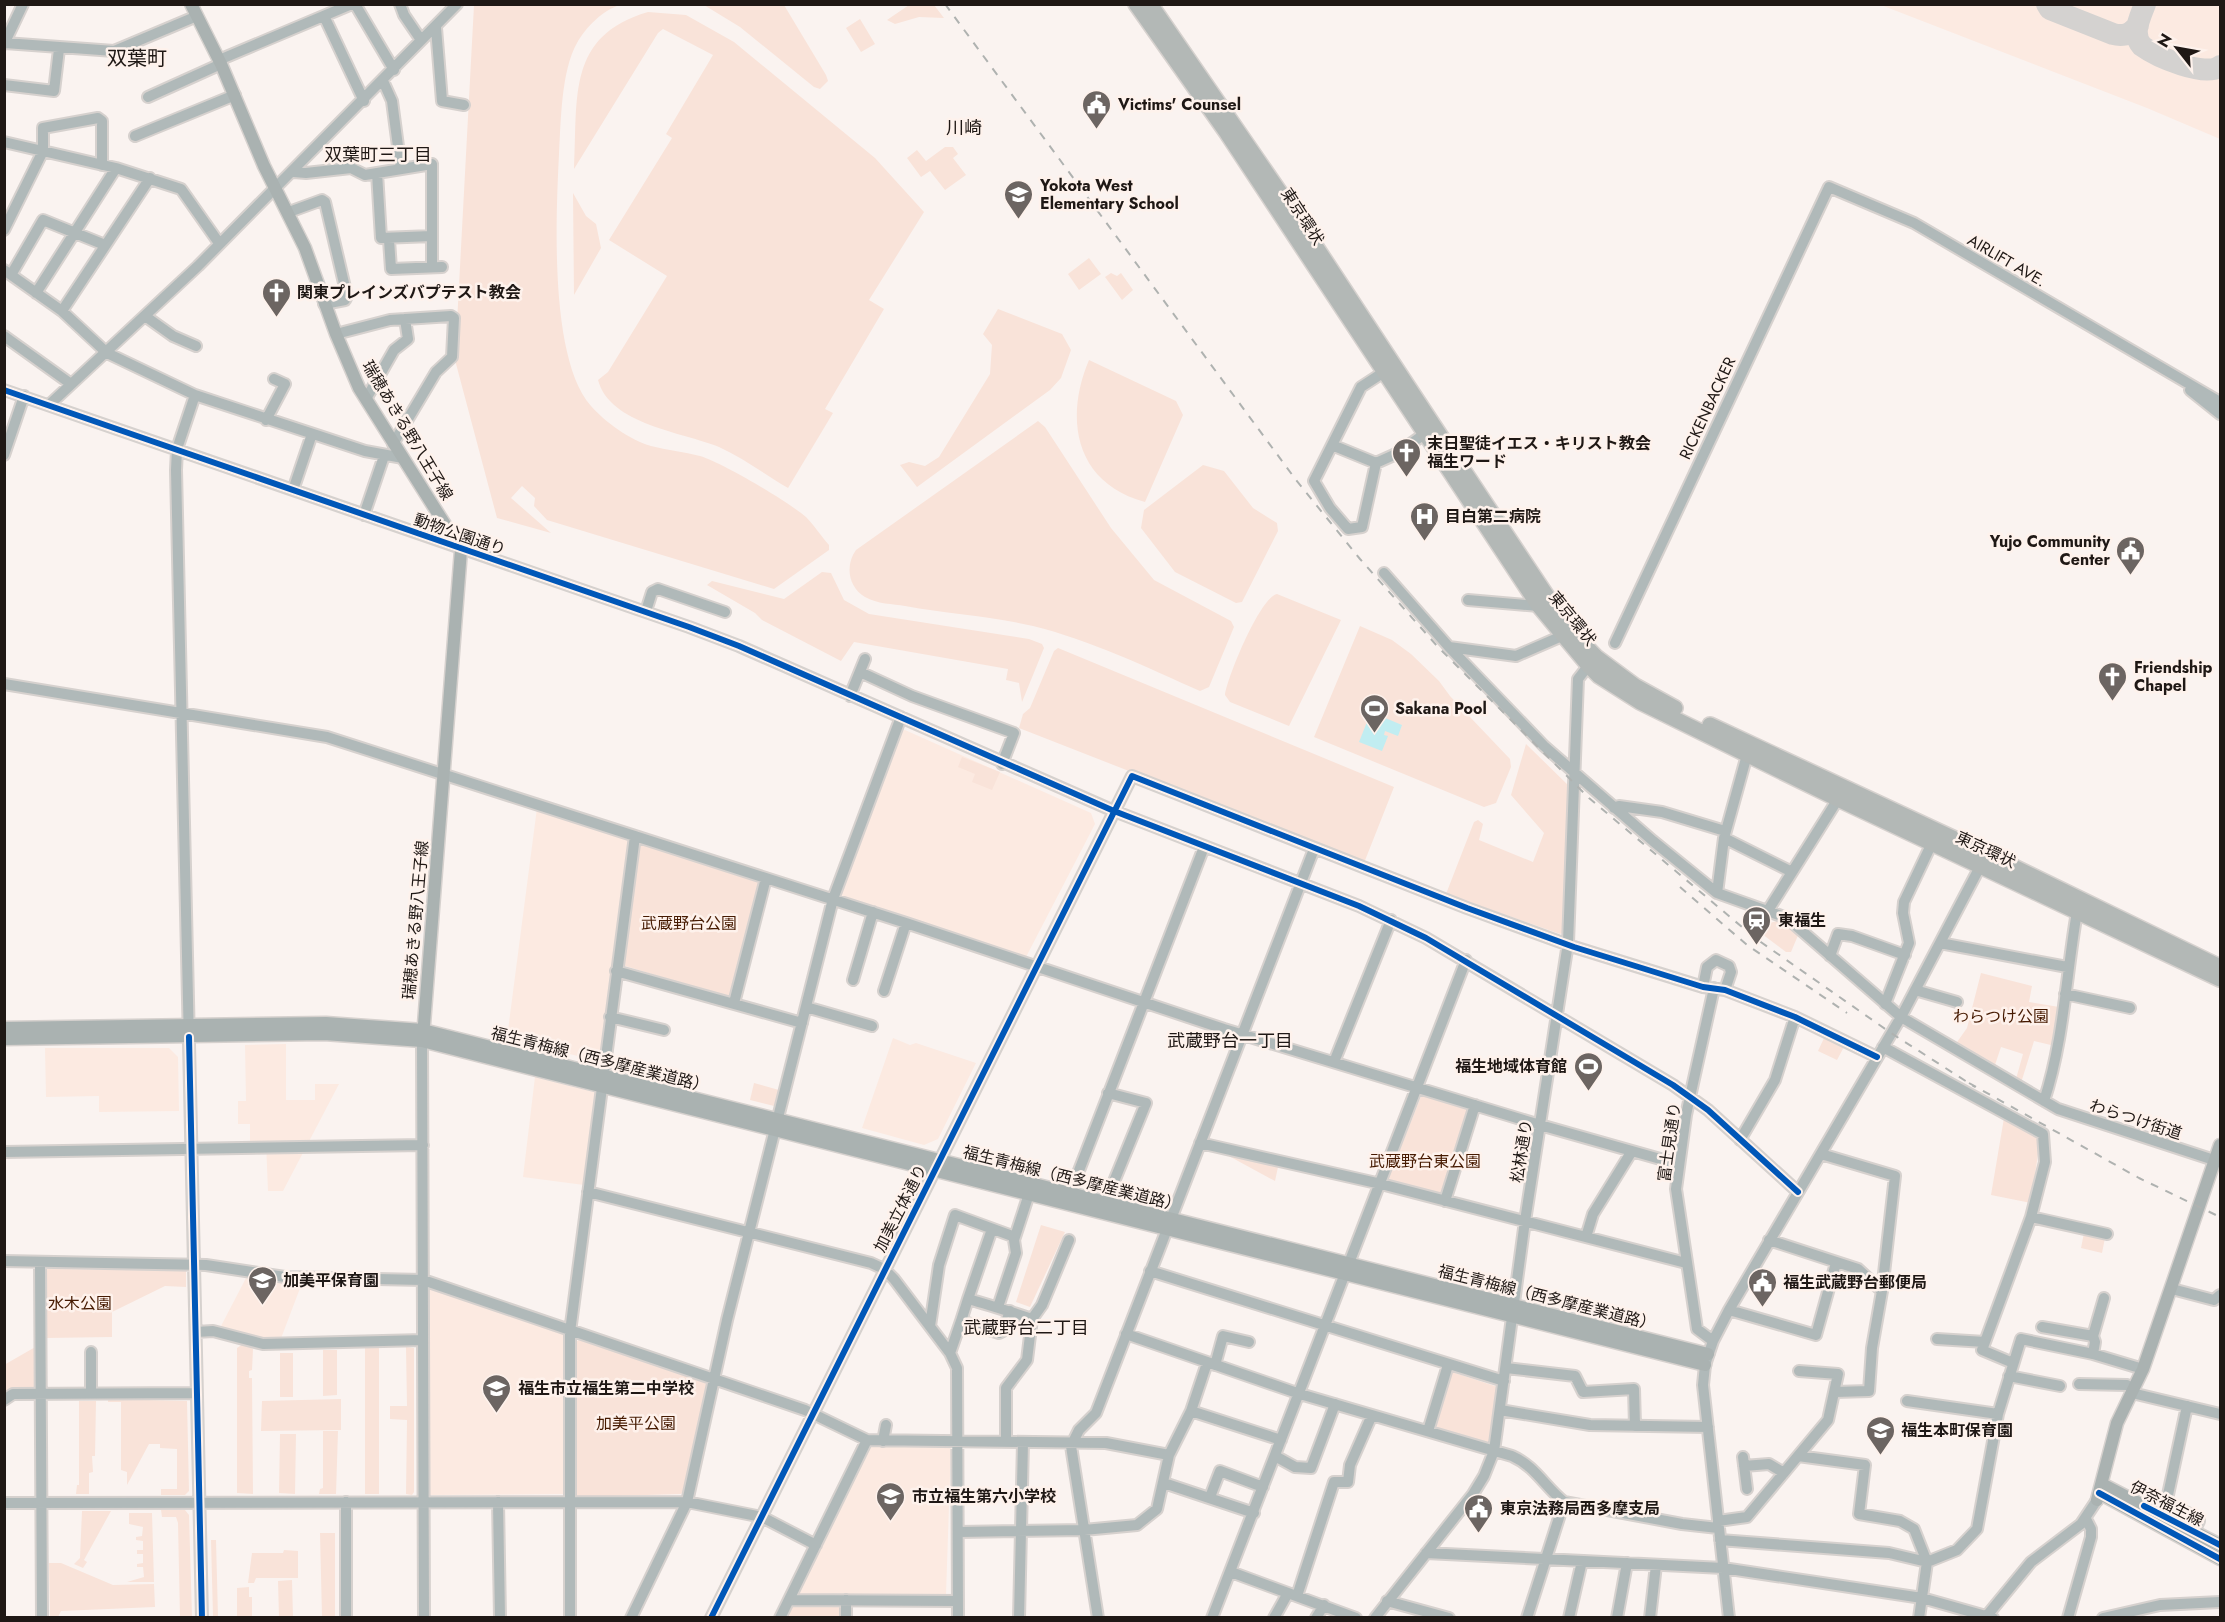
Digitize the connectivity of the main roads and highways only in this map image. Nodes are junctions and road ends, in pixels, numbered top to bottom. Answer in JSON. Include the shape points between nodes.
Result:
{"nodes":[{"id":1,"x":191,"y":4,"type":"edge"},
{"id":2,"x":1136,"y":4,"type":"edge"},
{"id":3,"x":1150,"y":4,"type":"edge"},
{"id":4,"x":1592,"y":661,"type":"junction"},
{"id":5,"x":1983,"y":860,"type":"junction"},
{"id":6,"x":2220,"y":967,"type":"edge"},
{"id":7,"x":2220,"y":979,"type":"edge"},
{"id":8,"x":4,"y":1028,"type":"edge"},
{"id":9,"x":423,"y":1035,"type":"junction"},
{"id":10,"x":4,"y":1039,"type":"edge"},
{"id":11,"x":2220,"y":1145,"type":"edge"},
{"id":12,"x":2218,"y":1161,"type":"edge"},
{"id":13,"x":937,"y":1164,"type":"junction"},
{"id":14,"x":1069,"y":1198,"type":"junction"},
{"id":15,"x":1169,"y":1223,"type":"junction"},
{"id":16,"x":1348,"y":1269,"type":"junction"},
{"id":17,"x":1513,"y":1311,"type":"junction"},
{"id":18,"x":1706,"y":1360,"type":"road end"},
{"id":19,"x":2099,"y":1492,"type":"junction"},
{"id":20,"x":2220,"y":1545,"type":"edge"},
{"id":21,"x":2220,"y":1560,"type":"edge"}],
"edges":[{"from":1,"to":9,"type":"main road","name":"瑞穂あきる野八王子線","via":[[305,248],[336,334],[366,399],[462,550]]},
{"from":2,"to":4,"type":"highway","name":"東京環状","via":[[1227,133],[1539,606],[1562,636]]},
{"from":3,"to":4,"type":"highway","name":"東京環状","via":[[1283,196]]},
{"from":4,"to":5,"type":"highway","name":"東京環状","via":[[1680,711]]},
{"from":4,"to":5,"type":"highway","name":"東京環状","via":[[1599,676],[1640,702],[1932,843]]},
{"from":5,"to":6,"type":"highway","name":"東京環状"},
{"from":5,"to":7,"type":"highway","name":"東京環状","via":[[2077,912]]},
{"from":8,"to":9,"type":"main road","name":"福生青梅線（西多摩産業道路）","via":[[345,1023]]},
{"from":9,"to":10,"type":"main road","name":"福生青梅線（西多摩産業道路）"},
{"from":9,"to":13,"type":"main road","name":"福生青梅線（西多摩産業道路）"},
{"from":11,"to":12,"type":"main road"},
{"from":12,"to":19,"type":"main road","via":[[2143,1369],[2112,1437]]},
{"from":13,"to":14,"type":"main road","name":"福生青梅線（西多摩産業道路）"},
{"from":13,"to":14,"type":"main road","name":"福生青梅線（西多摩産業道路）","via":[[1029,1194]]},
{"from":14,"to":15,"type":"main road","name":"福生青梅線（西多摩産業道路）"},
{"from":14,"to":15,"type":"main road","name":"福生青梅線（西多摩産業道路）","via":[[1106,1201]]},
{"from":15,"to":16,"type":"main road","name":"福生青梅線（西多摩産業道路）"},
{"from":16,"to":17,"type":"main road","name":"福生青梅線（西多摩産業道路）"},
{"from":16,"to":17,"type":"main road","name":"福生青梅線（西多摩産業道路）","via":[[1466,1304]]},
{"from":17,"to":18,"type":"main road"},
{"from":19,"to":20,"type":"main road","name":"伊奈福生線"},
{"from":19,"to":21,"type":"main road","name":"伊奈福生線"}]}
